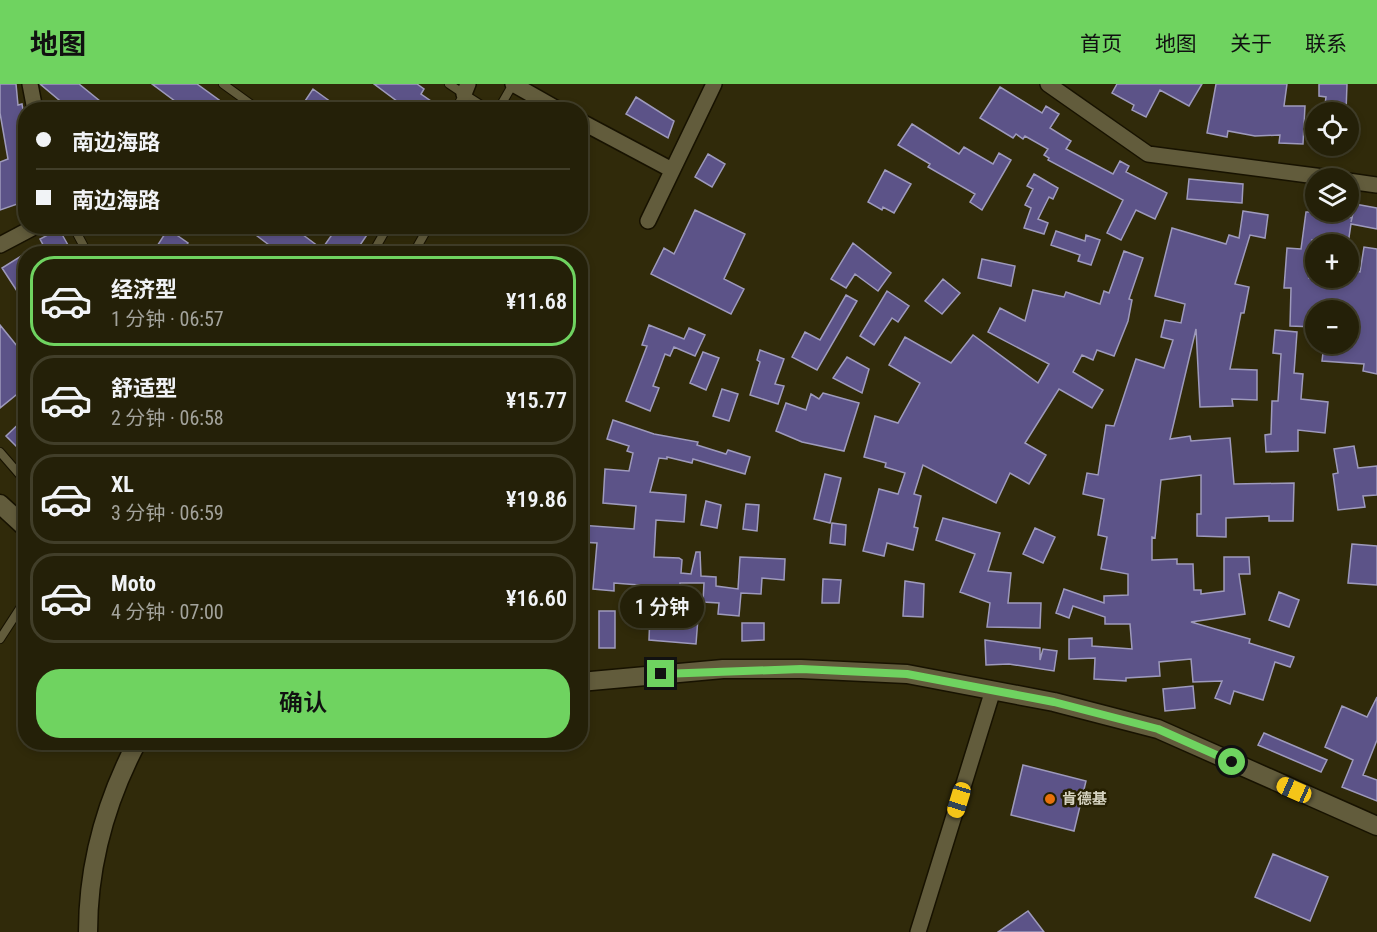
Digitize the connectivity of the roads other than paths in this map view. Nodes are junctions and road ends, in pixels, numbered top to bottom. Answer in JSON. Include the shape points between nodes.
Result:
{"nodes":[{"id":1,"x":30,"y":84,"type":"edge"},
{"id":2,"x":223,"y":84,"type":"edge"},
{"id":3,"x":449,"y":84,"type":"edge"},
{"id":4,"x":513,"y":84,"type":"edge"},
{"id":5,"x":714,"y":84,"type":"edge"},
{"id":6,"x":1048,"y":84,"type":"edge"},
{"id":7,"x":466,"y":89,"type":"edge"},
{"id":8,"x":33,"y":102,"type":"edge"},
{"id":9,"x":248,"y":102,"type":"edge"},
{"id":10,"x":480,"y":102,"type":"edge"},
{"id":11,"x":503,"y":102,"type":"edge"},
{"id":12,"x":545,"y":102,"type":"edge"},
{"id":13,"x":588,"y":125,"type":"edge"},
{"id":14,"x":672,"y":170,"type":"junction"},
{"id":15,"x":1305,"y":174,"type":"edge"},
{"id":16,"x":1359,"y":183,"type":"edge"},
{"id":17,"x":1377,"y":185,"type":"edge"},
{"id":18,"x":648,"y":221,"type":"dead end"},
{"id":19,"x":21,"y":234,"type":"edge"},
{"id":20,"x":0,"y":245,"type":"edge"},
{"id":21,"x":0,"y":452,"type":"edge"},
{"id":22,"x":18,"y":473,"type":"edge"},
{"id":23,"x":0,"y":504,"type":"edge"},
{"id":24,"x":18,"y":521,"type":"edge"},
{"id":25,"x":18,"y":611,"type":"edge"},
{"id":26,"x":0,"y":639,"type":"edge"},
{"id":27,"x":588,"y":681,"type":"edge"},
{"id":28,"x":993,"y":690,"type":"junction"},
{"id":29,"x":134,"y":750,"type":"edge"},
{"id":30,"x":1377,"y":826,"type":"edge"},
{"id":31,"x":88,"y":932,"type":"edge"},
{"id":32,"x":918,"y":932,"type":"edge"}],
"edges":[{"from":1,"to":8,"type":"street"},
{"from":2,"to":9,"type":"lane"},
{"from":3,"to":7,"type":"lane"},
{"from":4,"to":11,"type":"lane"},
{"from":4,"to":12,"type":"street"},
{"from":5,"to":14,"type":"street"},
{"from":6,"to":15,"type":"street","via":[[1148,153]]},
{"from":7,"to":10,"type":"lane"},
{"from":13,"to":14,"type":"street"},
{"from":14,"to":18,"type":"street"},
{"from":16,"to":17,"type":"street"},
{"from":19,"to":20,"type":"street"},
{"from":21,"to":22,"type":"lane"},
{"from":23,"to":24,"type":"main road"},
{"from":25,"to":26,"type":"lane"},
{"from":27,"to":28,"type":"main road","via":[[712,670],[801,669],[907,674]]},
{"from":28,"to":30,"type":"main road","via":[[1158,729]]},
{"from":28,"to":32,"type":"street"},
{"from":29,"to":31,"type":"main road","via":[[102,825],[88,899]]}]}
